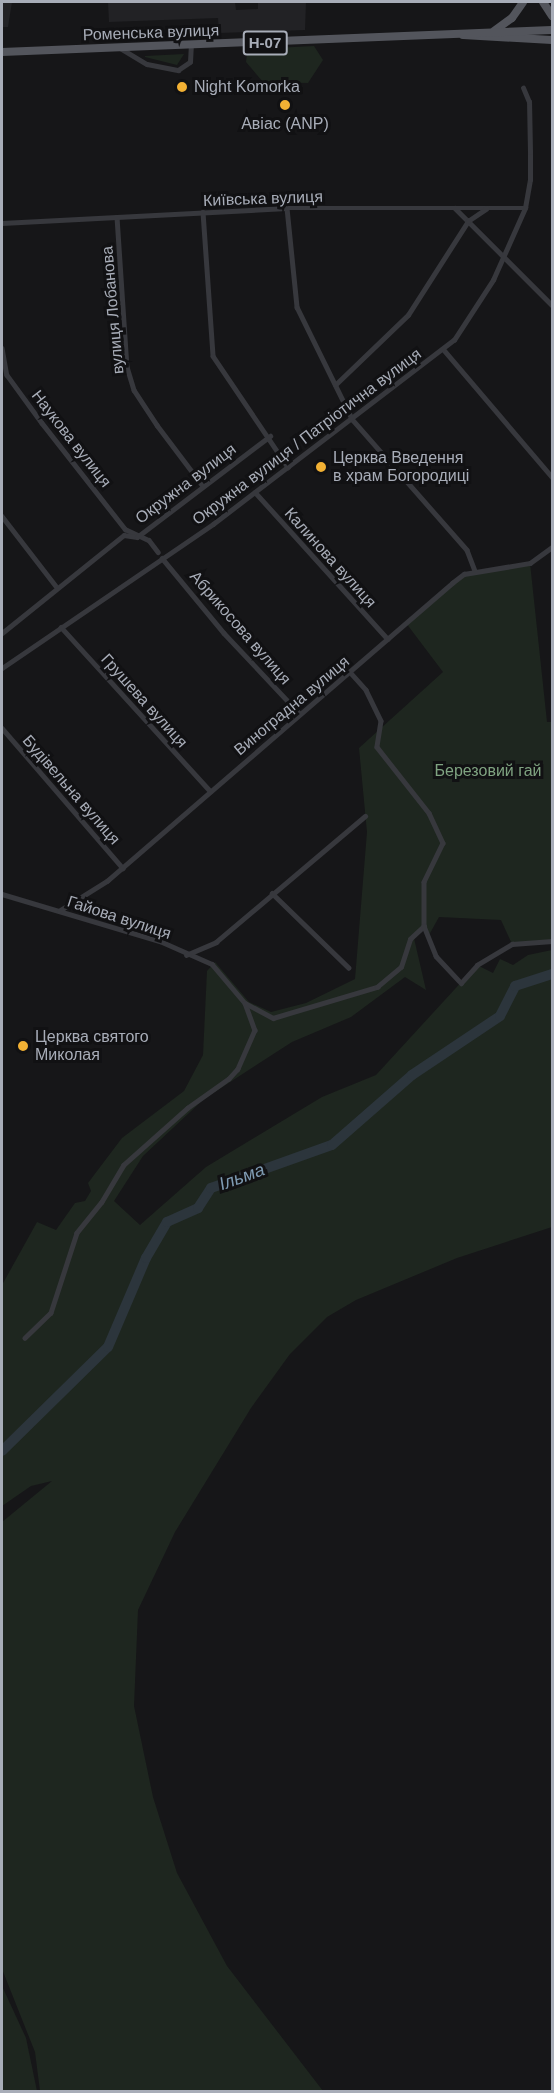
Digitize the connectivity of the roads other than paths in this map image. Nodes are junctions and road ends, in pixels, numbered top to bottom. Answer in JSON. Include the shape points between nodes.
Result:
{"nodes":[{"id":1,"x":523,"y":2,"type":"edge"},
{"id":2,"x":543,"y":2,"type":"edge"},
{"id":3,"x":552,"y":16,"type":"edge"},
{"id":4,"x":552,"y":30,"type":"edge"},
{"id":5,"x":494,"y":31,"type":"junction"},
{"id":6,"x":459,"y":34,"type":"junction"},
{"id":7,"x":552,"y":40,"type":"edge"},
{"id":8,"x":191,"y":45,"type":"junction"},
{"id":9,"x":120,"y":48,"type":"junction"},
{"id":10,"x":2,"y":52,"type":"edge"},
{"id":11,"x":523,"y":88,"type":"dead end"},
{"id":12,"x":287,"y":208,"type":"junction"},
{"id":13,"x":455,"y":208,"type":"junction"},
{"id":14,"x":525,"y":208,"type":"junction"},
{"id":15,"x":486,"y":209,"type":"junction"},
{"id":16,"x":203,"y":212,"type":"junction"},
{"id":17,"x":117,"y":217,"type":"junction"},
{"id":18,"x":468,"y":221,"type":"junction"},
{"id":19,"x":2,"y":223,"type":"edge"},
{"id":20,"x":504,"y":256,"type":"junction"},
{"id":21,"x":552,"y":305,"type":"edge"},
{"id":22,"x":2,"y":348,"type":"edge"},
{"id":23,"x":444,"y":350,"type":"junction"},
{"id":24,"x":335,"y":385,"type":"junction"},
{"id":25,"x":352,"y":419,"type":"junction"},
{"id":26,"x":270,"y":436,"type":"junction"},
{"id":27,"x":288,"y":467,"type":"junction"},
{"id":28,"x":552,"y":477,"type":"edge"},
{"id":29,"x":203,"y":486,"type":"junction"},
{"id":30,"x":255,"y":492,"type":"junction"},
{"id":31,"x":2,"y":516,"type":"edge"},
{"id":32,"x":136,"y":537,"type":"junction"},
{"id":33,"x":552,"y":547,"type":"edge"},
{"id":34,"x":158,"y":552,"type":"dead end"},
{"id":35,"x":162,"y":558,"type":"junction"},
{"id":36,"x":475,"y":571,"type":"junction"},
{"id":37,"x":56,"y":586,"type":"junction"},
{"id":38,"x":61,"y":627,"type":"junction"},
{"id":39,"x":2,"y":633,"type":"edge"},
{"id":40,"x":388,"y":639,"type":"junction"},
{"id":41,"x":2,"y":668,"type":"edge"},
{"id":42,"x":350,"y":672,"type":"junction"},
{"id":43,"x":300,"y":714,"type":"junction"},
{"id":44,"x":2,"y":728,"type":"edge"},
{"id":45,"x":210,"y":791,"type":"junction"},
{"id":46,"x":365,"y":816,"type":"dead end"},
{"id":47,"x":123,"y":868,"type":"junction"},
{"id":48,"x":272,"y":893,"type":"junction"},
{"id":49,"x":2,"y":894,"type":"edge"},
{"id":50,"x":59,"y":911,"type":"junction"},
{"id":51,"x":424,"y":926,"type":"junction"},
{"id":52,"x":552,"y":941,"type":"edge"},
{"id":53,"x":186,"y":955,"type":"junction"},
{"id":54,"x":349,"y":968,"type":"dead end"},
{"id":55,"x":245,"y":1003,"type":"junction"},
{"id":56,"x":25,"y":1338,"type":"dead end"}],
"edges":[{"from":1,"to":5,"type":"main road","via":[[512,18]]},
{"from":2,"to":3,"type":"main road"},
{"from":4,"to":5,"type":"main road","number":"Н-07"},
{"from":5,"to":6,"type":"main road","number":"Н-07"},
{"from":6,"to":7,"type":"main road","number":"Н-07","via":[[495,40]]},
{"from":6,"to":8,"type":"main road","name":"Роменська вулиця","number":"Н-07"},
{"from":8,"to":9,"type":"main road","name":"Роменська вулиця","number":"Н-07"},
{"from":8,"to":9,"type":"street","via":[[190,62],[178,70],[147,64]]},
{"from":9,"to":10,"type":"main road","name":"Роменська вулиця","number":"Н-07"},
{"from":11,"to":14,"type":"street","name":"Окружна вулиця / Патріотична вулиця","via":[[529,102],[531,180]]},
{"from":12,"to":13,"type":"street","name":"Київська вулиця"},
{"from":12,"to":16,"type":"street","name":"Київська вулиця"},
{"from":12,"to":24,"type":"street","via":[[297,307]]},
{"from":13,"to":15,"type":"street","name":"Київська вулиця"},
{"from":13,"to":18,"type":"street"},
{"from":14,"to":15,"type":"street","name":"Київська вулиця"},
{"from":14,"to":20,"type":"street","name":"Окружна вулиця / Патріотична вулиця"},
{"from":15,"to":18,"type":"street"},
{"from":16,"to":17,"type":"street","name":"Київська вулиця"},
{"from":16,"to":26,"type":"street","via":[[213,356]]},
{"from":17,"to":19,"type":"street","name":"Київська вулиця"},
{"from":17,"to":29,"type":"street","name":"вулиця Лобанова","via":[[127,367],[151,417]]},
{"from":18,"to":20,"type":"street"},
{"from":18,"to":24,"type":"street","via":[[408,315]]},
{"from":20,"to":21,"type":"street"},
{"from":20,"to":23,"type":"street","name":"Окружна вулиця / Патріотична вулиця","via":[[493,280]]},
{"from":22,"to":32,"type":"street","name":"Наукова вулиця","via":[[7,375],[125,529]]},
{"from":23,"to":25,"type":"street","name":"Окружна вулиця / Патріотична вулиця"},
{"from":23,"to":28,"type":"street"},
{"from":24,"to":25,"type":"street"},
{"from":25,"to":27,"type":"street","name":"Окружна вулиця / Патріотична вулиця"},
{"from":25,"to":36,"type":"street","via":[[466,550]]},
{"from":26,"to":27,"type":"street"},
{"from":26,"to":29,"type":"street","name":"Окружна вулиця"},
{"from":27,"to":30,"type":"street","name":"Окружна вулиця / Патріотична вулиця"},
{"from":29,"to":32,"type":"street","name":"Окружна вулиця"},
{"from":30,"to":35,"type":"street","name":"Окружна вулиця / Патріотична вулиця"},
{"from":30,"to":40,"type":"street","name":"Калинова вулиця"},
{"from":31,"to":37,"type":"street"},
{"from":32,"to":34,"type":"street","name":"Наукова вулиця","via":[[148,540]]},
{"from":32,"to":37,"type":"street","name":"Окружна вулиця","via":[[124,535]]},
{"from":33,"to":36,"type":"street","name":"Виноградна вулиця","via":[[530,563]]},
{"from":35,"to":38,"type":"street","name":"Окружна вулиця / Патріотична вулиця"},
{"from":35,"to":43,"type":"street","name":"Абрикосова вулиця","via":[[224,633]]},
{"from":36,"to":40,"type":"street","name":"Виноградна вулиця","via":[[452,583]]},
{"from":37,"to":39,"type":"street","name":"Окружна вулиця"},
{"from":38,"to":41,"type":"street","name":"Окружна вулиця / Патріотична вулиця"},
{"from":38,"to":45,"type":"street","name":"Грушева вулиця"},
{"from":40,"to":42,"type":"street","name":"Виноградна вулиця"},
{"from":42,"to":43,"type":"street","name":"Виноградна вулиця"},
{"from":42,"to":51,"type":"street","via":[[366,690],[381,721],[377,747],[429,813],[443,843],[424,882]]},
{"from":43,"to":45,"type":"street","name":"Виноградна вулиця"},
{"from":44,"to":47,"type":"street","name":"Будівельна вулиця"},
{"from":45,"to":47,"type":"street","name":"Виноградна вулиця"},
{"from":46,"to":48,"type":"street"},
{"from":47,"to":50,"type":"street","name":"Виноградна вулиця","via":[[87,896]]},
{"from":48,"to":53,"type":"street","via":[[216,942]]},
{"from":48,"to":54,"type":"street"},
{"from":49,"to":50,"type":"street","name":"Гайова вулиця"},
{"from":50,"to":53,"type":"street","name":"Гайова вулиця","via":[[160,941]]},
{"from":51,"to":52,"type":"street","via":[[436,956],[461,983],[477,965],[512,944]]},
{"from":51,"to":55,"type":"street","via":[[413,933],[401,967],[377,987],[273,1018]]},
{"from":53,"to":55,"type":"street","name":"Гайова вулиця","via":[[212,964]]},
{"from":55,"to":56,"type":"street","via":[[254,1037],[229,1079],[188,1108],[124,1165],[77,1233],[51,1313]]}]}
